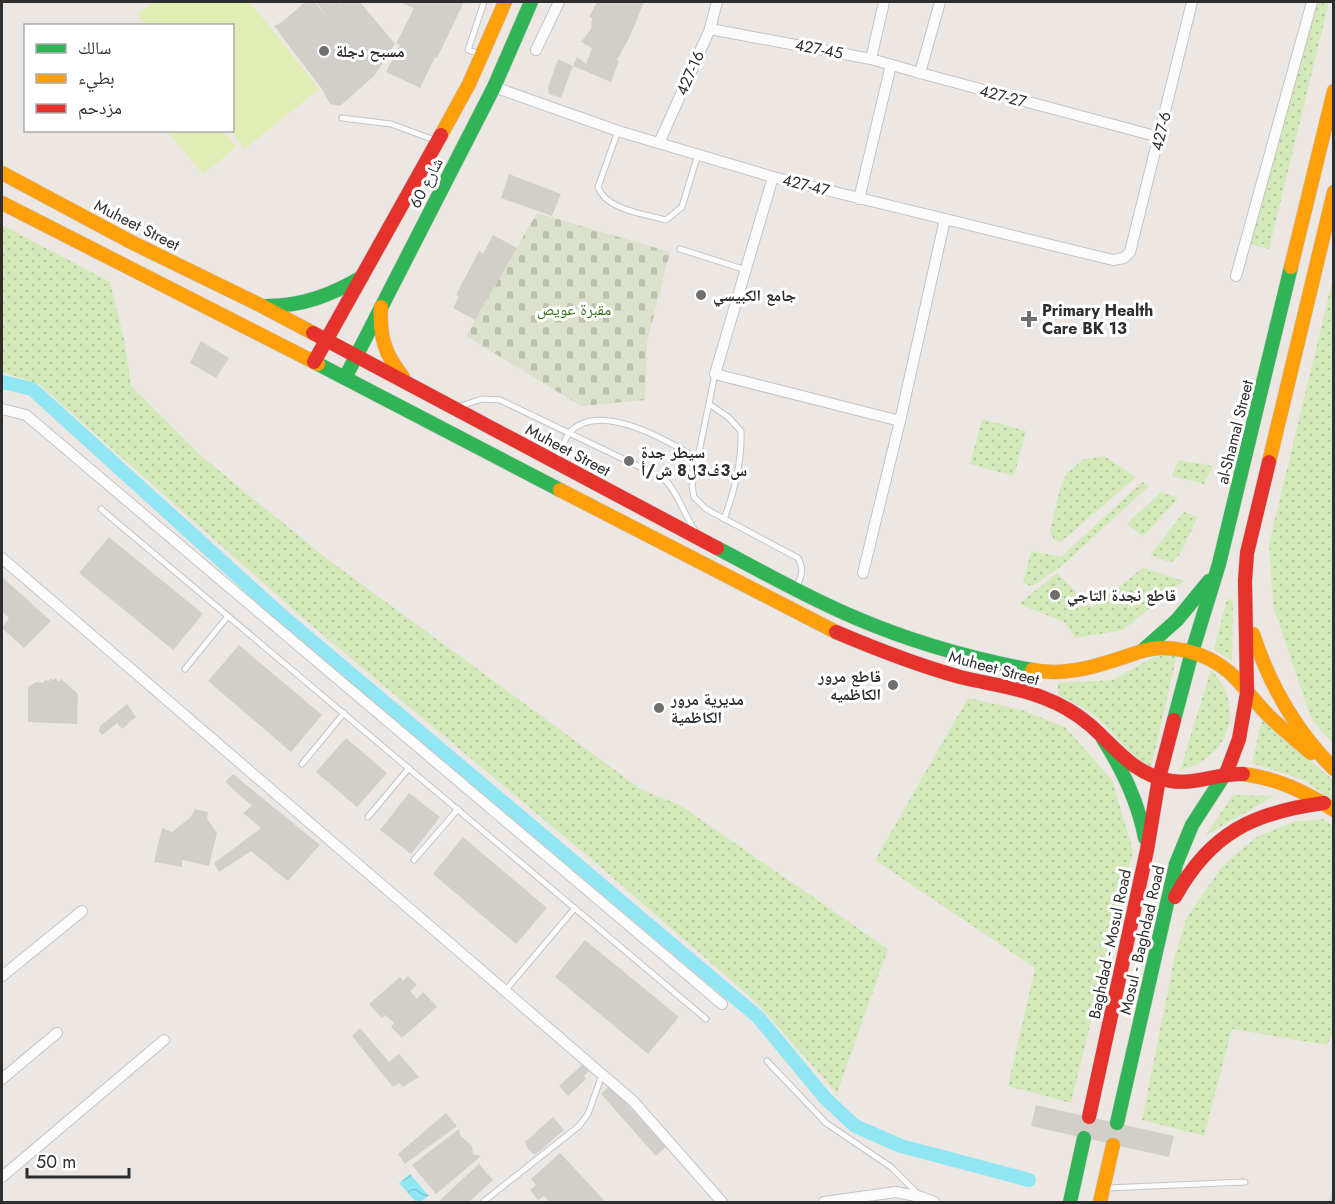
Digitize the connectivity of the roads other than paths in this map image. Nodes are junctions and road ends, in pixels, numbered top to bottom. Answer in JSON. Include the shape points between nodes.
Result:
{"nodes":[{"id":1,"x":484,"y":2,"type":"edge"},
{"id":2,"x":505,"y":2,"type":"edge"},
{"id":3,"x":531,"y":2,"type":"edge"},
{"id":4,"x":559,"y":2,"type":"edge"},
{"id":5,"x":717,"y":2,"type":"edge"},
{"id":6,"x":884,"y":2,"type":"edge"},
{"id":7,"x":940,"y":2,"type":"edge"},
{"id":8,"x":1191,"y":2,"type":"edge"},
{"id":9,"x":1312,"y":2,"type":"edge"},
{"id":10,"x":710,"y":28,"type":"junction"},
{"id":11,"x":536,"y":50,"type":"dead end"},
{"id":12,"x":482,"y":55,"type":"junction"},
{"id":13,"x":870,"y":59,"type":"junction"},
{"id":14,"x":891,"y":65,"type":"junction"},
{"id":15,"x":920,"y":73,"type":"junction"},
{"id":16,"x":494,"y":87,"type":"junction"},
{"id":17,"x":1334,"y":91,"type":"edge"},
{"id":18,"x":342,"y":118,"type":"dead end"},
{"id":19,"x":618,"y":130,"type":"junction"},
{"id":20,"x":1159,"y":137,"type":"junction"},
{"id":21,"x":438,"y":141,"type":"junction"},
{"id":22,"x":659,"y":143,"type":"junction"},
{"id":23,"x":698,"y":154,"type":"junction"},
{"id":24,"x":2,"y":173,"type":"edge"},
{"id":25,"x":773,"y":177,"type":"junction"},
{"id":26,"x":1334,"y":192,"type":"edge"},
{"id":27,"x":859,"y":198,"type":"junction"},
{"id":28,"x":2,"y":203,"type":"edge"},
{"id":29,"x":945,"y":219,"type":"junction"},
{"id":30,"x":680,"y":249,"type":"dead end"},
{"id":31,"x":1124,"y":258,"type":"joint"},
{"id":32,"x":746,"y":270,"type":"junction"},
{"id":33,"x":1236,"y":276,"type":"dead end"},
{"id":34,"x":362,"y":278,"type":"junction"},
{"id":35,"x":260,"y":305,"type":"junction"},
{"id":36,"x":381,"y":307,"type":"junction"},
{"id":37,"x":326,"y":340,"type":"junction"},
{"id":38,"x":356,"y":355,"type":"junction"},
{"id":39,"x":314,"y":362,"type":"junction"},
{"id":40,"x":715,"y":374,"type":"junction"},
{"id":41,"x":345,"y":378,"type":"junction"},
{"id":42,"x":412,"y":387,"type":"junction"},
{"id":43,"x":709,"y":404,"type":"junction"},
{"id":44,"x":2,"y":409,"type":"edge"},
{"id":45,"x":454,"y":409,"type":"junction"},
{"id":46,"x":900,"y":421,"type":"junction"},
{"id":47,"x":569,"y":433,"type":"junction"},
{"id":48,"x":698,"y":459,"type":"junction"},
{"id":49,"x":558,"y":464,"type":"junction"},
{"id":50,"x":588,"y":480,"type":"junction"},
{"id":51,"x":553,"y":486,"type":"junction"},
{"id":52,"x":576,"y":498,"type":"junction"},
{"id":53,"x":101,"y":509,"type":"dead end"},
{"id":54,"x":724,"y":519,"type":"junction"},
{"id":55,"x":703,"y":540,"type":"junction"},
{"id":56,"x":2,"y":558,"type":"edge"},
{"id":57,"x":1219,"y":564,"type":"junction"},
{"id":58,"x":863,"y":573,"type":"dead end"},
{"id":59,"x":795,"y":589,"type":"junction"},
{"id":60,"x":1246,"y":603,"type":"junction"},
{"id":61,"x":228,"y":616,"type":"junction"},
{"id":62,"x":1142,"y":651,"type":"junction"},
{"id":63,"x":1192,"y":652,"type":"junction"},
{"id":64,"x":185,"y":669,"type":"dead end"},
{"id":65,"x":1247,"y":693,"type":"junction"},
{"id":66,"x":344,"y":713,"type":"junction"},
{"id":67,"x":1103,"y":739,"type":"junction"},
{"id":68,"x":302,"y":764,"type":"dead end"},
{"id":69,"x":409,"y":768,"type":"junction"},
{"id":70,"x":1334,"y":770,"type":"edge"},
{"id":71,"x":1226,"y":774,"type":"junction"},
{"id":72,"x":1159,"y":778,"type":"junction"},
{"id":73,"x":1329,"y":807,"type":"edge"},
{"id":74,"x":458,"y":809,"type":"junction"},
{"id":75,"x":368,"y":817,"type":"dead end"},
{"id":76,"x":1147,"y":850,"type":"junction"},
{"id":77,"x":414,"y":860,"type":"dead end"},
{"id":78,"x":575,"y":908,"type":"junction"},
{"id":79,"x":82,"y":911,"type":"dead end"},
{"id":80,"x":1161,"y":936,"type":"junction"},
{"id":81,"x":2,"y":976,"type":"edge"},
{"id":82,"x":505,"y":991,"type":"junction"},
{"id":83,"x":722,"y":1004,"type":"dead end"},
{"id":84,"x":706,"y":1019,"type":"dead end"},
{"id":85,"x":57,"y":1033,"type":"dead end"},
{"id":86,"x":164,"y":1040,"type":"dead end"},
{"id":87,"x":767,"y":1061,"type":"dead end"},
{"id":88,"x":602,"y":1075,"type":"junction"},
{"id":89,"x":2,"y":1079,"type":"edge"},
{"id":90,"x":1089,"y":1117,"type":"dead end"},
{"id":91,"x":1117,"y":1124,"type":"dead end"},
{"id":92,"x":1084,"y":1138,"type":"dead end"},
{"id":93,"x":1113,"y":1144,"type":"dead end"},
{"id":94,"x":2,"y":1177,"type":"edge"},
{"id":95,"x":1245,"y":1182,"type":"dead end"},
{"id":96,"x":1103,"y":1188,"type":"junction"},
{"id":97,"x":921,"y":1197,"type":"junction"},
{"id":98,"x":483,"y":1203,"type":"edge"},
{"id":99,"x":722,"y":1203,"type":"edge"},
{"id":100,"x":824,"y":1203,"type":"edge"},
{"id":101,"x":934,"y":1203,"type":"edge"},
{"id":102,"x":1070,"y":1203,"type":"edge"},
{"id":103,"x":1100,"y":1203,"type":"edge"}],
"edges":[{"from":1,"to":12,"type":"lane","via":[[468,50]]},
{"from":2,"to":12,"type":"main road","name":"شارع 60"},
{"from":3,"to":16,"type":"main road","name":"شارع 60"},
{"from":4,"to":11,"type":"street"},
{"from":5,"to":10,"type":"street","name":"427-16"},
{"from":6,"to":13,"type":"street"},
{"from":7,"to":15,"type":"street"},
{"from":8,"to":20,"type":"street","name":"427-6"},
{"from":9,"to":33,"type":"street"},
{"from":10,"to":13,"type":"street","name":"427-45"},
{"from":10,"to":22,"type":"street","name":"427-16"},
{"from":12,"to":21,"type":"main road","name":"شارع 60"},
{"from":13,"to":14,"type":"street","name":"427-45"},
{"from":14,"to":15,"type":"street","name":"427-27"},
{"from":14,"to":27,"type":"street"},
{"from":15,"to":20,"type":"street","name":"427-27"},
{"from":16,"to":19,"type":"street","name":"427-47"},
{"from":16,"to":36,"type":"main road","name":"شارع 60"},
{"from":17,"to":57,"type":"main road","name":"al-Shamal Street"},
{"from":18,"to":21,"type":"lane","via":[[391,124]]},
{"from":19,"to":22,"type":"street","name":"427-47"},
{"from":19,"to":23,"type":"lane","via":[[598,188],[610,204],[666,220],[682,207]]},
{"from":20,"to":31,"type":"street","name":"427-6","via":[[1130,252]]},
{"from":21,"to":34,"type":"main road","name":"شارع 60"},
{"from":22,"to":23,"type":"street","name":"427-47"},
{"from":23,"to":25,"type":"street","name":"427-47"},
{"from":24,"to":35,"type":"main road","name":"Muheet Street"},
{"from":25,"to":27,"type":"street","name":"427-47"},
{"from":25,"to":32,"type":"street"},
{"from":26,"to":60,"type":"main road","via":[[1251,528],[1245,569]]},
{"from":27,"to":29,"type":"street","name":"427-47"},
{"from":28,"to":39,"type":"main road","name":"Muheet Street"},
{"from":29,"to":31,"type":"street","name":"427-47","via":[[1113,260]]},
{"from":29,"to":46,"type":"street"},
{"from":30,"to":32,"type":"lane"},
{"from":32,"to":40,"type":"street"},
{"from":34,"to":35,"type":"main road","via":[[336,294],[310,303]]},
{"from":34,"to":37,"type":"main road","name":"شارع 60"},
{"from":35,"to":37,"type":"main road","name":"Muheet Street"},
{"from":36,"to":38,"type":"main road","name":"شارع 60"},
{"from":36,"to":42,"type":"main road","via":[[382,345],[391,363]]},
{"from":37,"to":38,"type":"main road","name":"Muheet Street"},
{"from":37,"to":39,"type":"main road","name":"شارع 60"},
{"from":38,"to":41,"type":"main road","name":"شارع 60"},
{"from":38,"to":42,"type":"main road","name":"Muheet Street"},
{"from":39,"to":41,"type":"main road","name":"Muheet Street"},
{"from":40,"to":43,"type":"lane"},
{"from":40,"to":46,"type":"street"},
{"from":41,"to":51,"type":"main road","name":"Muheet Street"},
{"from":42,"to":45,"type":"main road","name":"Muheet Street"},
{"from":43,"to":48,"type":"lane"},
{"from":43,"to":54,"type":"lane","via":[[741,430],[741,455]]},
{"from":44,"to":83,"type":"street","via":[[26,415]]},
{"from":45,"to":47,"type":"lane","via":[[494,399]]},
{"from":45,"to":49,"type":"main road","name":"Muheet Street"},
{"from":46,"to":58,"type":"street"},
{"from":47,"to":48,"type":"lane","via":[[588,422],[610,420],[656,435]]},
{"from":47,"to":49,"type":"lane"},
{"from":47,"to":55,"type":"lane","via":[[663,478]]},
{"from":48,"to":54,"type":"lane","via":[[692,486],[694,497]]},
{"from":49,"to":50,"type":"main road","name":"Muheet Street"},
{"from":49,"to":51,"type":"main road","via":[[561,477]]},
{"from":50,"to":52,"type":"main road","via":[[578,486]]},
{"from":50,"to":55,"type":"main road","name":"Muheet Street"},
{"from":51,"to":52,"type":"main road","name":"Muheet Street"},
{"from":52,"to":67,"type":"main road","name":"Muheet Street","via":[[825,627],[918,664],[1052,701],[1080,717]]},
{"from":53,"to":61,"type":"lane"},
{"from":54,"to":59,"type":"lane","via":[[798,558],[802,574]]},
{"from":55,"to":59,"type":"main road","name":"Muheet Street"},
{"from":56,"to":82,"type":"street"},
{"from":57,"to":62,"type":"main road","via":[[1193,602]]},
{"from":57,"to":63,"type":"main road","name":"al-Shamal Street"},
{"from":59,"to":62,"type":"main road","name":"Muheet Street","via":[[857,619],[909,638],[989,662],[1037,671],[1101,666]]},
{"from":60,"to":65,"type":"main road"},
{"from":60,"to":70,"type":"main road","via":[[1260,659],[1272,685],[1302,735]]},
{"from":61,"to":64,"type":"lane"},
{"from":61,"to":66,"type":"lane"},
{"from":62,"to":63,"type":"main road","via":[[1159,648]]},
{"from":63,"to":65,"type":"main road","via":[[1229,672]]},
{"from":63,"to":72,"type":"main road","name":"al-Shamal Street"},
{"from":65,"to":70,"type":"main road"},
{"from":65,"to":71,"type":"main road","via":[[1239,739]]},
{"from":66,"to":68,"type":"lane"},
{"from":66,"to":69,"type":"lane"},
{"from":67,"to":72,"type":"main road","name":"Muheet Street","via":[[1128,763]]},
{"from":67,"to":76,"type":"main road","via":[[1128,781]]},
{"from":69,"to":74,"type":"lane"},
{"from":69,"to":75,"type":"lane"},
{"from":71,"to":72,"type":"main road","name":"Muheet Street","via":[[1193,782]]},
{"from":71,"to":73,"type":"main road","via":[[1277,781]]},
{"from":71,"to":80,"type":"main road","name":"Mosul - Baghdad Road","via":[[1187,836],[1176,864]]},
{"from":72,"to":76,"type":"main road","name":"Baghdad - Mosul Road"},
{"from":73,"to":80,"type":"main road","via":[[1298,805],[1274,811],[1250,820],[1222,838],[1192,868],[1178,889]]},
{"from":74,"to":77,"type":"lane"},
{"from":74,"to":78,"type":"lane"},
{"from":76,"to":90,"type":"main road","name":"Baghdad - Mosul Road"},
{"from":78,"to":82,"type":"lane"},
{"from":78,"to":84,"type":"lane"},
{"from":79,"to":81,"type":"street"},
{"from":80,"to":91,"type":"main road","name":"Mosul - Baghdad Road"},
{"from":82,"to":88,"type":"street"},
{"from":85,"to":89,"type":"street"},
{"from":86,"to":94,"type":"street"},
{"from":87,"to":97,"type":"lane","via":[[826,1123],[891,1167]]},
{"from":88,"to":98,"type":"lane","via":[[588,1114],[579,1126]]},
{"from":88,"to":99,"type":"street","via":[[633,1101]]},
{"from":92,"to":102,"type":"main road"},
{"from":93,"to":96,"type":"main road"},
{"from":95,"to":96,"type":"lane"},
{"from":96,"to":103,"type":"main road"},
{"from":97,"to":100,"type":"street","via":[[896,1192]]},
{"from":97,"to":101,"type":"street"}]}
